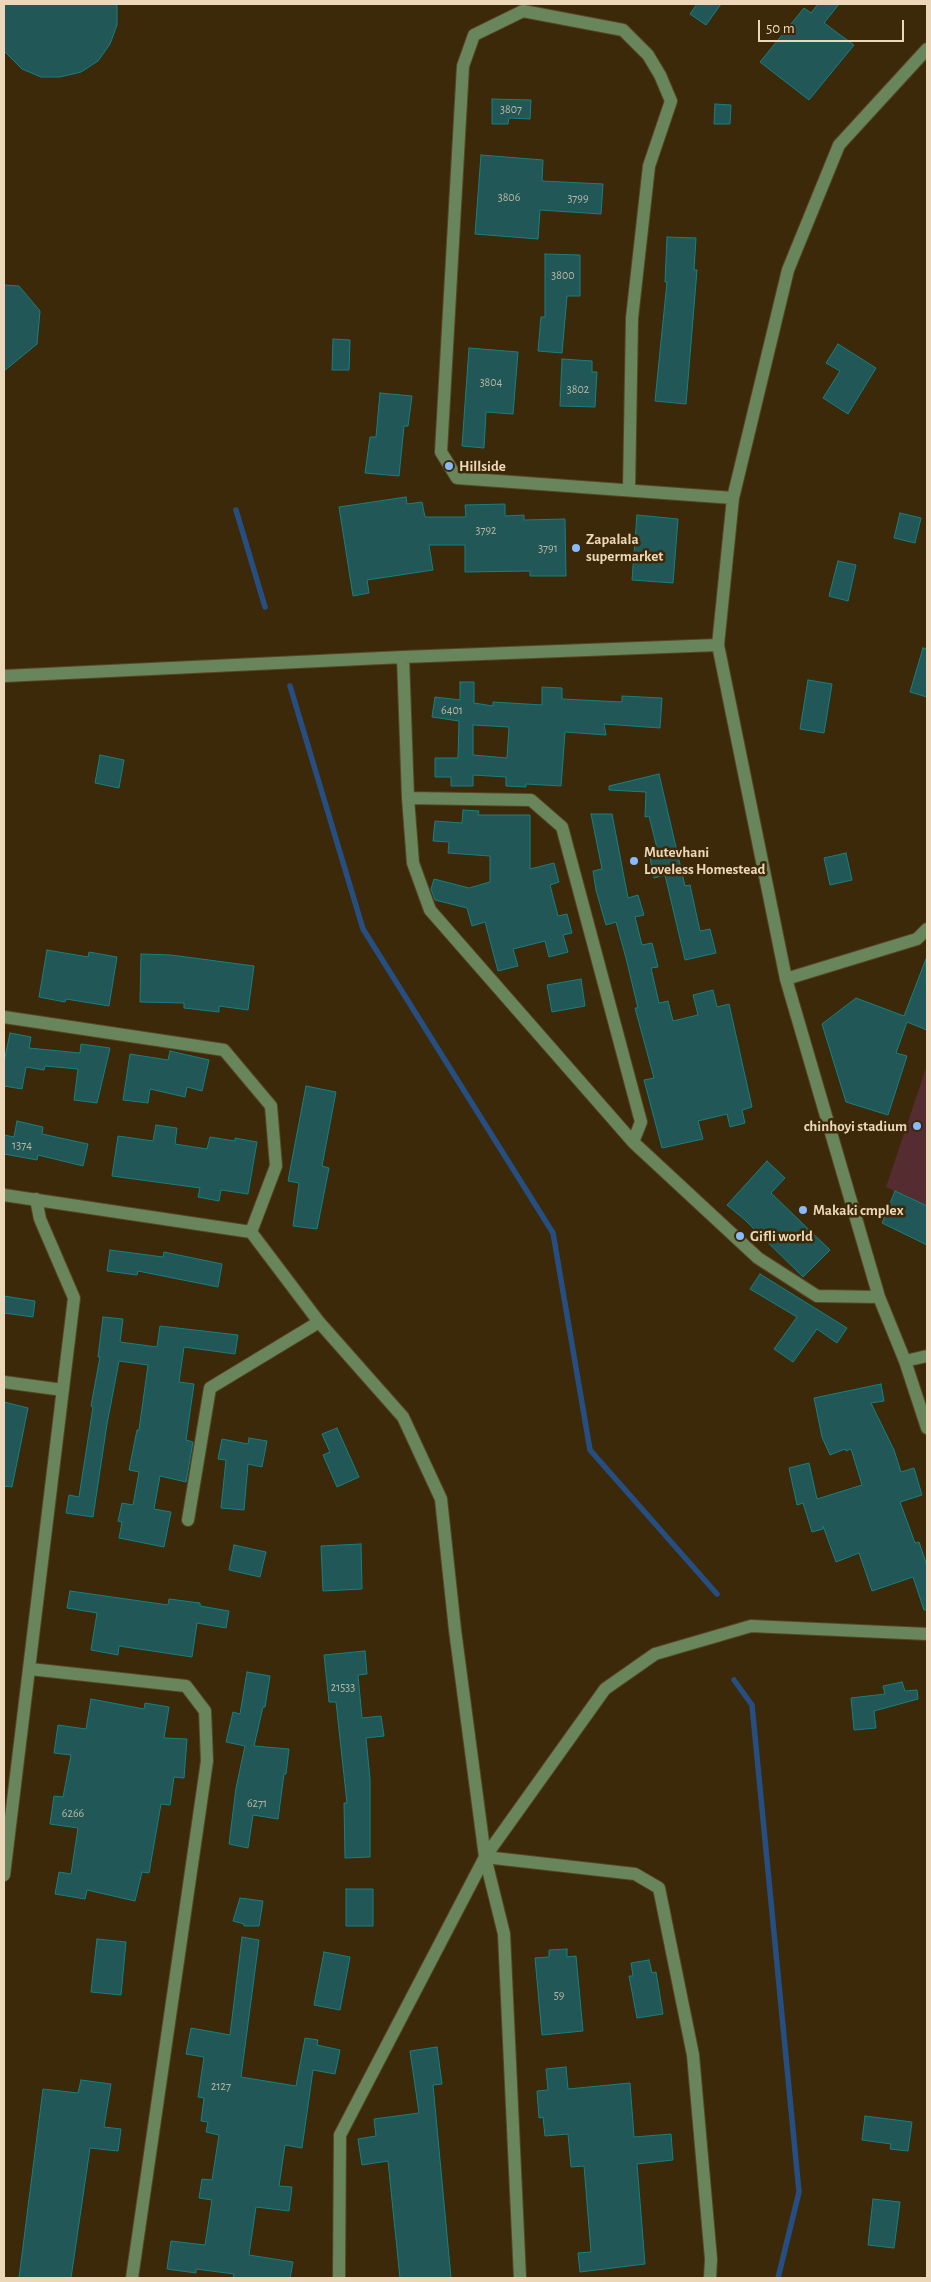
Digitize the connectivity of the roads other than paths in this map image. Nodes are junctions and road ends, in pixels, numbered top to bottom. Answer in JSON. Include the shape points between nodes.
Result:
{"nodes":[{"id":1,"x":927,"y":49,"type":"edge"},
{"id":2,"x":629,"y":490,"type":"junction"},
{"id":3,"x":733,"y":498,"type":"junction"},
{"id":4,"x":718,"y":646,"type":"junction"},
{"id":5,"x":404,"y":657,"type":"junction"},
{"id":6,"x":4,"y":676,"type":"edge"},
{"id":7,"x":408,"y":798,"type":"junction"},
{"id":8,"x":927,"y":929,"type":"edge"},
{"id":9,"x":786,"y":979,"type":"junction"},
{"id":10,"x":4,"y":1017,"type":"edge"},
{"id":11,"x":634,"y":1142,"type":"junction"},
{"id":12,"x":4,"y":1194,"type":"edge"},
{"id":13,"x":36,"y":1199,"type":"junction"},
{"id":14,"x":251,"y":1232,"type":"junction"},
{"id":15,"x":879,"y":1297,"type":"junction"},
{"id":16,"x":319,"y":1322,"type":"junction"},
{"id":17,"x":927,"y":1356,"type":"edge"},
{"id":18,"x":905,"y":1361,"type":"junction"},
{"id":19,"x":4,"y":1382,"type":"edge"},
{"id":20,"x":63,"y":1390,"type":"junction"},
{"id":21,"x":927,"y":1428,"type":"edge"},
{"id":22,"x":188,"y":1520,"type":"dead end"},
{"id":23,"x":927,"y":1634,"type":"edge"},
{"id":24,"x":30,"y":1669,"type":"junction"},
{"id":25,"x":485,"y":1857,"type":"junction"},
{"id":26,"x":4,"y":1875,"type":"edge"},
{"id":27,"x":132,"y":2278,"type":"edge"},
{"id":28,"x":339,"y":2278,"type":"edge"},
{"id":29,"x":520,"y":2278,"type":"edge"},
{"id":30,"x":710,"y":2278,"type":"edge"}],
"edges":[{"from":1,"to":3,"type":"street","via":[[839,145],[788,270]]},
{"from":2,"to":2,"type":"street","via":[[457,478],[441,452],[463,66],[474,35],[523,11],[623,30],[648,55],[671,101],[649,166],[633,308]]},
{"from":2,"to":3,"type":"street"},
{"from":3,"to":4,"type":"street"},
{"from":4,"to":5,"type":"street"},
{"from":4,"to":9,"type":"street"},
{"from":5,"to":6,"type":"street"},
{"from":5,"to":7,"type":"street"},
{"from":7,"to":11,"type":"street","via":[[413,863],[430,910]]},
{"from":7,"to":11,"type":"street","via":[[531,800],[562,827],[641,1122]]},
{"from":8,"to":9,"type":"street","via":[[917,939]]},
{"from":9,"to":15,"type":"street"},
{"from":10,"to":14,"type":"street","via":[[224,1050],[272,1106],[276,1166]]},
{"from":11,"to":15,"type":"street","via":[[758,1258],[817,1296]]},
{"from":12,"to":13,"type":"street"},
{"from":13,"to":14,"type":"street"},
{"from":13,"to":20,"type":"street","via":[[40,1219],[74,1298]]},
{"from":14,"to":16,"type":"street"},
{"from":15,"to":18,"type":"street"},
{"from":16,"to":22,"type":"street","via":[[210,1388]]},
{"from":16,"to":25,"type":"street","via":[[403,1418],[441,1499]]},
{"from":17,"to":18,"type":"street"},
{"from":18,"to":21,"type":"street"},
{"from":19,"to":20,"type":"street"},
{"from":20,"to":24,"type":"street"},
{"from":23,"to":25,"type":"street","via":[[751,1626],[655,1654],[605,1689]]},
{"from":24,"to":26,"type":"street"},
{"from":24,"to":27,"type":"street","via":[[186,1686],[206,1711],[207,1761]]},
{"from":25,"to":28,"type":"street","via":[[340,2135]]},
{"from":25,"to":29,"type":"street","via":[[504,1934]]},
{"from":25,"to":30,"type":"street","via":[[635,1874],[659,1888],[693,2055]]}]}
